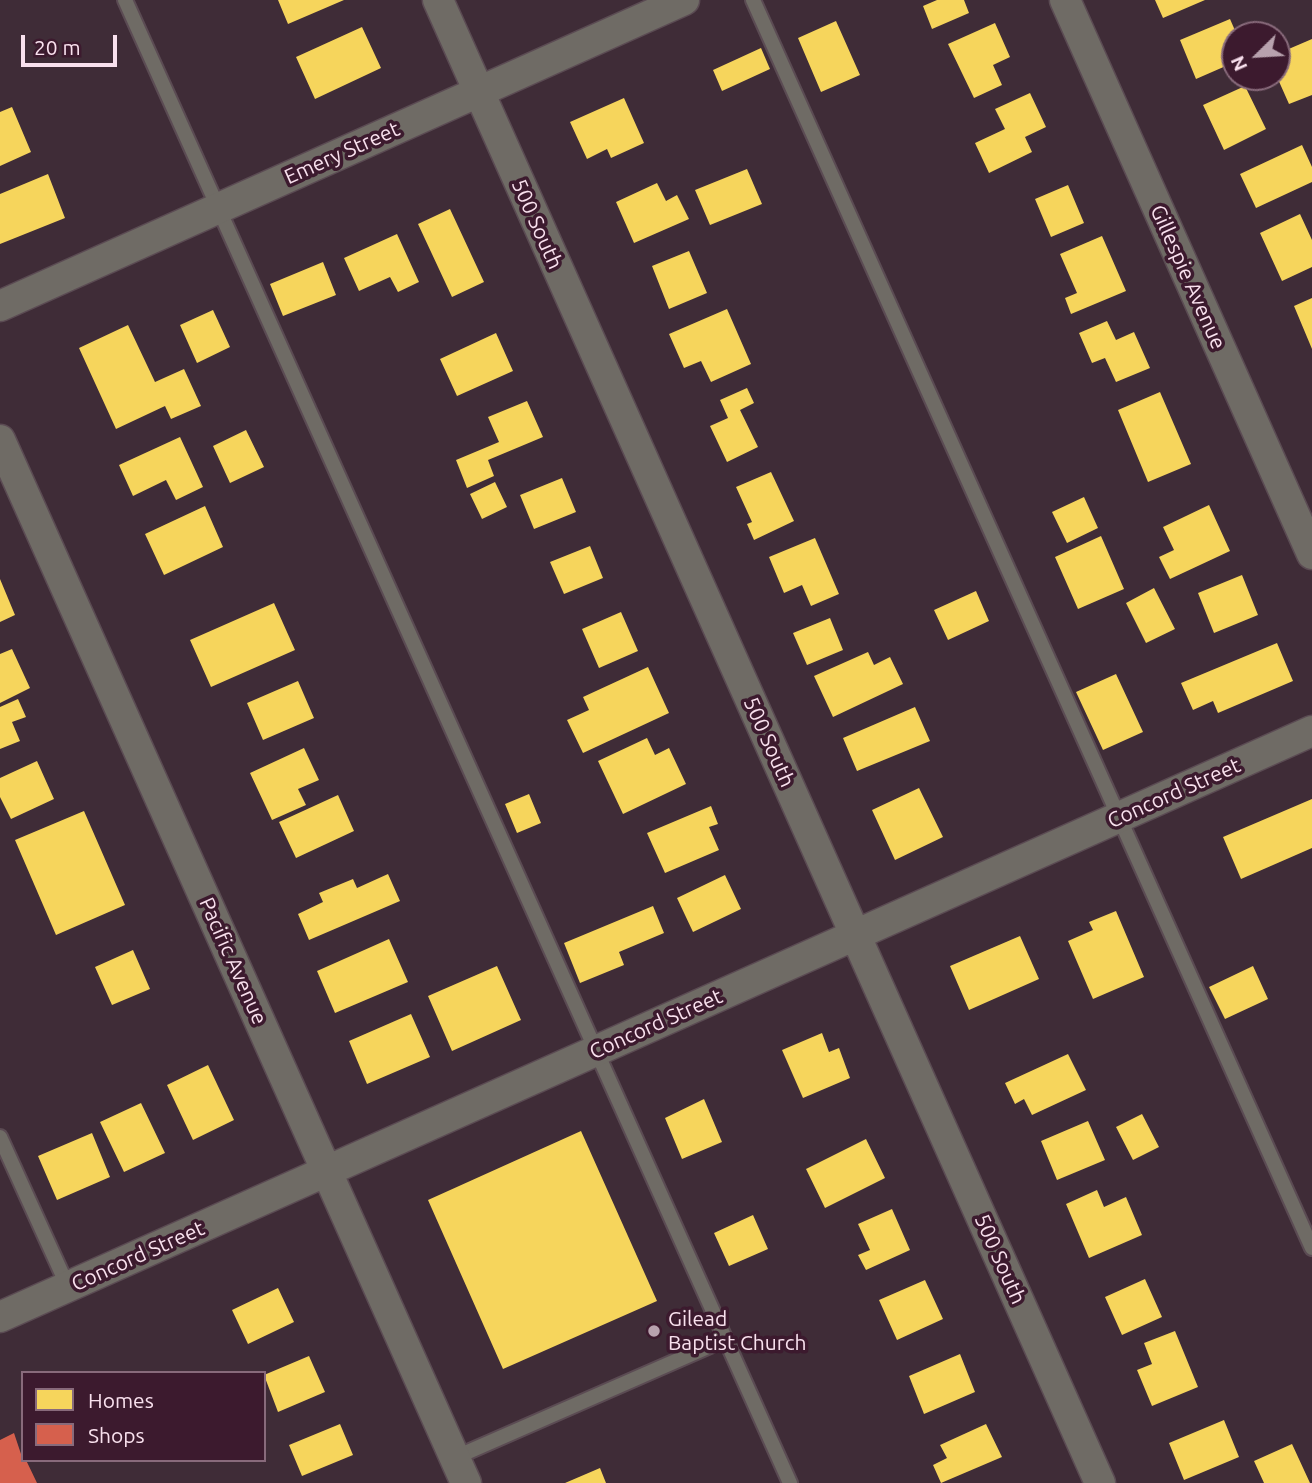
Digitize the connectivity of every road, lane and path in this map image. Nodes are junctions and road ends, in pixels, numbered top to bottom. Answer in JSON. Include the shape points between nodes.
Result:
{"nodes":[{"id":1,"x":125,"y":0,"type":"edge"},
{"id":2,"x":438,"y":0,"type":"edge"},
{"id":3,"x":684,"y":0,"type":"edge"},
{"id":4,"x":753,"y":0,"type":"edge"},
{"id":5,"x":1065,"y":0,"type":"edge"},
{"id":6,"x":478,"y":92,"type":"junction"},
{"id":7,"x":219,"y":208,"type":"junction"},
{"id":8,"x":0,"y":306,"type":"edge"},
{"id":9,"x":0,"y":440,"type":"edge"},
{"id":10,"x":1312,"y":554,"type":"edge"},
{"id":11,"x":1312,"y":731,"type":"edge"},
{"id":12,"x":1120,"y":817,"type":"junction"},
{"id":13,"x":855,"y":935,"type":"junction"},
{"id":14,"x":597,"y":1051,"type":"junction"},
{"id":15,"x":0,"y":1137,"type":"edge"},
{"id":16,"x":327,"y":1171,"type":"junction"},
{"id":17,"x":1312,"y":1248,"type":"edge"},
{"id":18,"x":68,"y":1287,"type":"junction"},
{"id":19,"x":0,"y":1317,"type":"edge"},
{"id":20,"x":726,"y":1339,"type":"junction"},
{"id":21,"x":460,"y":1470,"type":"edge"},
{"id":22,"x":790,"y":1483,"type":"edge"},
{"id":23,"x":1100,"y":1483,"type":"edge"}],
"edges":[{"from":1,"to":7,"type":"lane"},
{"from":2,"to":6,"type":"street","name":"500 South"},
{"from":3,"to":6,"type":"street","name":"Emery Street"},
{"from":4,"to":12,"type":"lane"},
{"from":5,"to":10,"type":"street","name":"Gillespie Avenue"},
{"from":6,"to":7,"type":"street","name":"Emery Street"},
{"from":6,"to":13,"type":"street","name":"500 South"},
{"from":7,"to":8,"type":"street","name":"Emery Street"},
{"from":7,"to":14,"type":"lane"},
{"from":9,"to":16,"type":"street","name":"Pacific Avenue"},
{"from":11,"to":12,"type":"street","name":"Concord Street"},
{"from":12,"to":13,"type":"street","name":"Concord Street"},
{"from":12,"to":17,"type":"lane"},
{"from":13,"to":14,"type":"street","name":"Concord Street"},
{"from":13,"to":23,"type":"street","name":"500 South"},
{"from":14,"to":16,"type":"street","name":"Concord Street"},
{"from":14,"to":20,"type":"lane"},
{"from":15,"to":18,"type":"lane"},
{"from":16,"to":18,"type":"street","name":"Concord Street"},
{"from":16,"to":21,"type":"street","name":"Pacific Avenue"},
{"from":18,"to":19,"type":"street","name":"Concord Street"},
{"from":20,"to":21,"type":"lane"},
{"from":20,"to":22,"type":"lane"}]}
